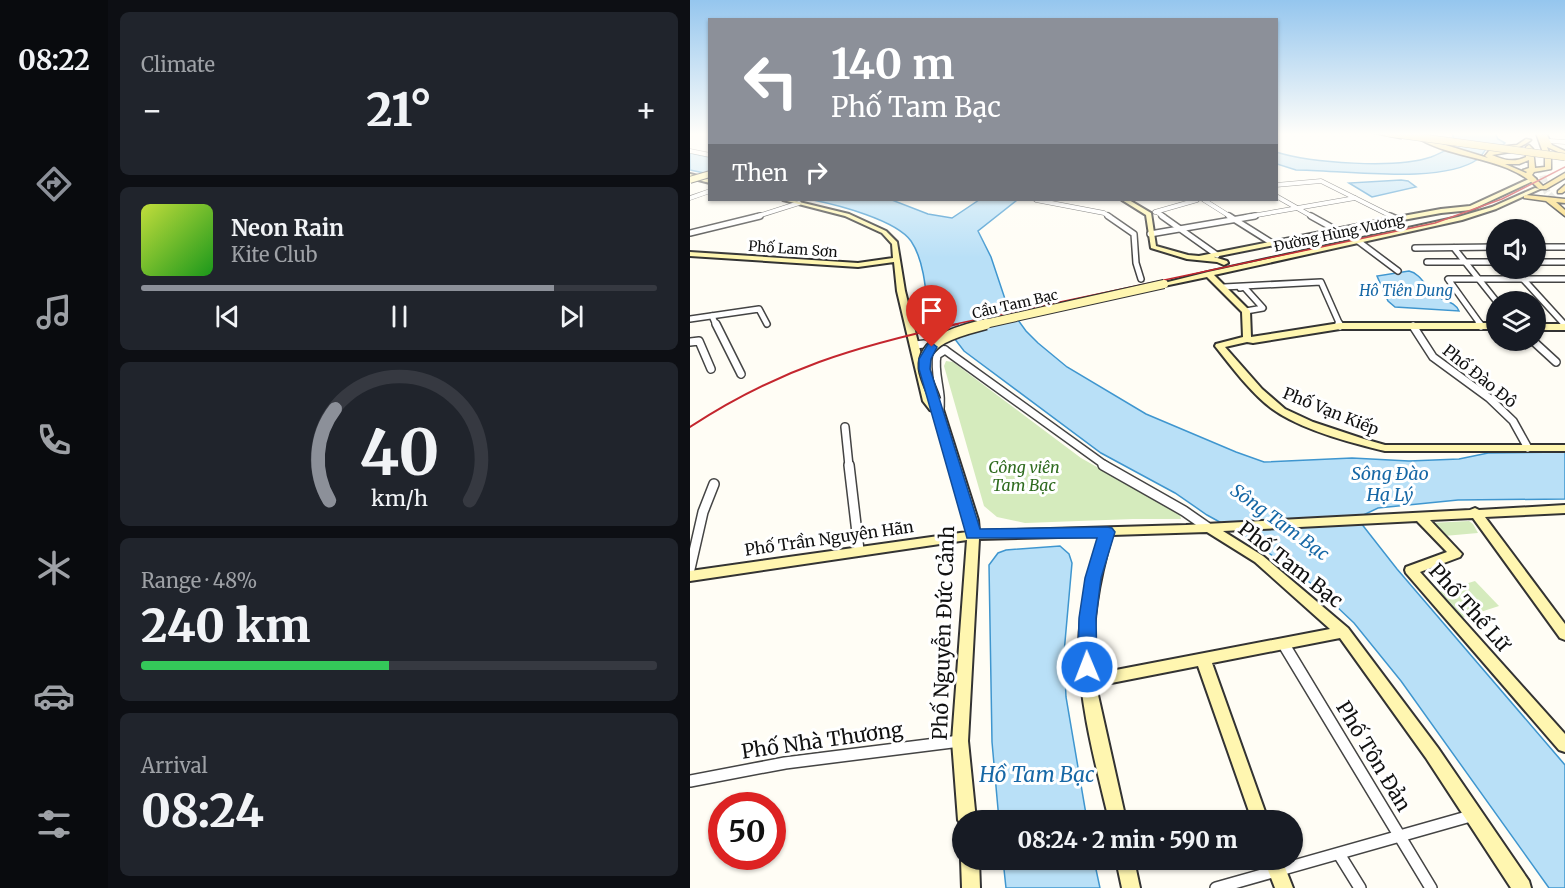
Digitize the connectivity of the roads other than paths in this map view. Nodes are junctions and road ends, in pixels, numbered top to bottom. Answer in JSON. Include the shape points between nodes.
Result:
{"nodes":[{"id":1,"x":708,"y":174,"type":"edge"},
{"id":2,"x":1531,"y":174,"type":"edge"},
{"id":3,"x":1539,"y":174,"type":"edge"},
{"id":4,"x":1546,"y":174,"type":"edge"},
{"id":5,"x":1565,"y":175,"type":"edge"},
{"id":6,"x":690,"y":178,"type":"edge"},
{"id":7,"x":1554,"y":180,"type":"junction"},
{"id":8,"x":708,"y":181,"type":"edge"},
{"id":9,"x":1278,"y":185,"type":"edge"},
{"id":10,"x":708,"y":192,"type":"edge"},
{"id":11,"x":1555,"y":196,"type":"edge"},
{"id":12,"x":1278,"y":197,"type":"edge"},
{"id":13,"x":1526,"y":197,"type":"joint"},
{"id":14,"x":690,"y":198,"type":"edge"},
{"id":15,"x":1355,"y":198,"type":"junction"},
{"id":16,"x":1516,"y":199,"type":"junction"},
{"id":17,"x":792,"y":201,"type":"edge"},
{"id":18,"x":1041,"y":201,"type":"edge"},
{"id":19,"x":1127,"y":201,"type":"edge"},
{"id":20,"x":1194,"y":201,"type":"edge"},
{"id":21,"x":1206,"y":201,"type":"edge"},
{"id":22,"x":799,"y":202,"type":"junction"},
{"id":23,"x":1298,"y":208,"type":"junction"},
{"id":24,"x":1158,"y":212,"type":"junction"},
{"id":25,"x":1149,"y":214,"type":"junction"},
{"id":26,"x":1565,"y":214,"type":"edge"},
{"id":27,"x":1234,"y":219,"type":"junction"},
{"id":28,"x":1397,"y":219,"type":"junction"},
{"id":29,"x":1182,"y":229,"type":"junction"},
{"id":30,"x":1338,"y":231,"type":"junction"},
{"id":31,"x":690,"y":233,"type":"edge"},
{"id":32,"x":1150,"y":234,"type":"junction"},
{"id":33,"x":1358,"y":241,"type":"junction"},
{"id":34,"x":1272,"y":243,"type":"junction"},
{"id":35,"x":1546,"y":247,"type":"edge"},
{"id":36,"x":1551,"y":247,"type":"junction"},
{"id":37,"x":1565,"y":247,"type":"edge"},
{"id":38,"x":1415,"y":248,"type":"dead end"},
{"id":39,"x":1454,"y":248,"type":"junction"},
{"id":40,"x":1486,"y":249,"type":"edge"},
{"id":41,"x":690,"y":254,"type":"edge"},
{"id":42,"x":1217,"y":255,"type":"junction"},
{"id":43,"x":1200,"y":258,"type":"junction"},
{"id":44,"x":895,"y":260,"type":"junction"},
{"id":45,"x":1565,"y":261,"type":"edge"},
{"id":46,"x":1427,"y":262,"type":"dead end"},
{"id":47,"x":1466,"y":262,"type":"junction"},
{"id":48,"x":1486,"y":262,"type":"edge"},
{"id":49,"x":1546,"y":262,"type":"edge"},
{"id":50,"x":1228,"y":265,"type":"junction"},
{"id":51,"x":1398,"y":271,"type":"dead end"},
{"id":52,"x":1208,"y":274,"type":"junction"},
{"id":53,"x":1142,"y":279,"type":"dead end"},
{"id":54,"x":1479,"y":279,"type":"junction"},
{"id":55,"x":1486,"y":279,"type":"edge"},
{"id":56,"x":1522,"y":279,"type":"edge"},
{"id":57,"x":1546,"y":279,"type":"edge"},
{"id":58,"x":1565,"y":279,"type":"edge"},
{"id":59,"x":1164,"y":284,"type":"joint"},
{"id":60,"x":1225,"y":289,"type":"junction"},
{"id":61,"x":1488,"y":291,"type":"edge"},
{"id":62,"x":1246,"y":311,"type":"junction"},
{"id":63,"x":712,"y":316,"type":"junction"},
{"id":64,"x":690,"y":319,"type":"edge"},
{"id":65,"x":766,"y":324,"type":"dead end"},
{"id":66,"x":1341,"y":326,"type":"junction"},
{"id":67,"x":1413,"y":326,"type":"junction"},
{"id":68,"x":1481,"y":326,"type":"junction"},
{"id":69,"x":1486,"y":326,"type":"edge"},
{"id":70,"x":1565,"y":326,"type":"edge"},
{"id":71,"x":1546,"y":327,"type":"edge"},
{"id":72,"x":1247,"y":339,"type":"junction"},
{"id":73,"x":690,"y":342,"type":"edge"},
{"id":74,"x":915,"y":345,"type":"junction"},
{"id":75,"x":945,"y":350,"type":"junction"},
{"id":76,"x":1544,"y":351,"type":"edge"},
{"id":77,"x":1556,"y":362,"type":"dead end"},
{"id":78,"x":711,"y":369,"type":"dead end"},
{"id":79,"x":741,"y":374,"type":"dead end"},
{"id":80,"x":934,"y":400,"type":"joint"},
{"id":81,"x":939,"y":416,"type":"junction"},
{"id":82,"x":845,"y":427,"type":"dead end"},
{"id":83,"x":1528,"y":448,"type":"junction"},
{"id":84,"x":1565,"y":448,"type":"edge"},
{"id":85,"x":714,"y":484,"type":"dead end"},
{"id":86,"x":1564,"y":510,"type":"edge"},
{"id":87,"x":1475,"y":512,"type":"junction"},
{"id":88,"x":1419,"y":516,"type":"junction"},
{"id":89,"x":1207,"y":527,"type":"junction"},
{"id":90,"x":1107,"y":532,"type":"junction"},
{"id":91,"x":973,"y":535,"type":"junction"},
{"id":92,"x":859,"y":550,"type":"junction"},
{"id":93,"x":690,"y":569,"type":"edge"},
{"id":94,"x":690,"y":576,"type":"edge"},
{"id":95,"x":1343,"y":632,"type":"junction"},
{"id":96,"x":1565,"y":634,"type":"edge"},
{"id":97,"x":1284,"y":645,"type":"junction"},
{"id":98,"x":1203,"y":659,"type":"junction"},
{"id":99,"x":1088,"y":681,"type":"junction"},
{"id":100,"x":960,"y":741,"type":"junction"},
{"id":101,"x":1565,"y":745,"type":"edge"},
{"id":102,"x":690,"y":781,"type":"edge"},
{"id":103,"x":966,"y":810,"type":"edge"},
{"id":104,"x":1115,"y":810,"type":"edge"},
{"id":105,"x":1256,"y":810,"type":"edge"},
{"id":106,"x":1475,"y":814,"type":"junction"},
{"id":107,"x":1399,"y":836,"type":"junction"},
{"id":108,"x":1339,"y":854,"type":"junction"},
{"id":109,"x":1303,"y":860,"type":"edge"},
{"id":110,"x":970,"y":870,"type":"edge"},
{"id":111,"x":1127,"y":870,"type":"edge"},
{"id":112,"x":1262,"y":870,"type":"edge"},
{"id":113,"x":1277,"y":870,"type":"edge"},
{"id":114,"x":971,"y":888,"type":"edge"},
{"id":115,"x":1131,"y":888,"type":"edge"},
{"id":116,"x":1216,"y":888,"type":"edge"},
{"id":117,"x":1284,"y":888,"type":"edge"},
{"id":118,"x":1360,"y":888,"type":"edge"},
{"id":119,"x":1431,"y":888,"type":"edge"},
{"id":120,"x":1522,"y":888,"type":"edge"}],
"edges":[{"from":1,"to":6,"type":"main road","bridge":true},
{"from":2,"to":28,"type":"main road","via":[[1471,208]]},
{"from":3,"to":11,"type":"main road"},
{"from":4,"to":7,"type":"main road","via":[[1543,177]]},
{"from":5,"to":7,"type":"main road","name":"Đường Hùng Vương"},
{"from":6,"to":8,"type":"main road"},
{"from":7,"to":11,"type":"main road","name":"Đường Hùng Vương"},
{"from":9,"to":15,"type":"street","via":[[1321,181]]},
{"from":10,"to":14,"type":"street"},
{"from":11,"to":13,"type":"main road"},
{"from":11,"to":16,"type":"main road","name":"Đường Hùng Vương"},
{"from":11,"to":26,"type":"main road"},
{"from":12,"to":23,"type":"street"},
{"from":13,"to":16,"type":"main road","name":"Đường Hùng Vương"},
{"from":15,"to":23,"type":"street"},
{"from":15,"to":28,"type":"street"},
{"from":16,"to":33,"type":"main road","name":"Đường Hùng Vương","via":[[1460,219]]},
{"from":17,"to":22,"type":"main road","name":"Phố Nguyễn Đức Cảnh"},
{"from":18,"to":53,"type":"street","via":[[1104,213],[1134,234]]},
{"from":19,"to":25,"type":"main road"},
{"from":20,"to":24,"type":"street"},
{"from":21,"to":27,"type":"street"},
{"from":22,"to":31,"type":"street"},
{"from":22,"to":44,"type":"main road","name":"Phố Nguyễn Đức Cảnh","via":[[847,215],[884,232],[894,243]]},
{"from":23,"to":27,"type":"street"},
{"from":23,"to":30,"type":"street"},
{"from":24,"to":25,"type":"street"},
{"from":24,"to":29,"type":"street"},
{"from":25,"to":32,"type":"main road"},
{"from":27,"to":29,"type":"street"},
{"from":27,"to":34,"type":"street"},
{"from":28,"to":30,"type":"main road"},
{"from":29,"to":32,"type":"street"},
{"from":29,"to":42,"type":"street"},
{"from":30,"to":34,"type":"main road"},
{"from":32,"to":43,"type":"main road","via":[[1153,248]]},
{"from":33,"to":50,"type":"main road","name":"Đường Hùng Vương"},
{"from":33,"to":51,"type":"street"},
{"from":34,"to":42,"type":"main road"},
{"from":35,"to":36,"type":"street"},
{"from":36,"to":37,"type":"street"},
{"from":36,"to":45,"type":"street"},
{"from":38,"to":39,"type":"street"},
{"from":39,"to":40,"type":"street"},
{"from":39,"to":47,"type":"street"},
{"from":41,"to":44,"type":"main road","name":"Phố Lam Sơn","via":[[858,265]]},
{"from":42,"to":43,"type":"main road"},
{"from":42,"to":50,"type":"main road"},
{"from":43,"to":50,"type":"main road"},
{"from":44,"to":74,"type":"main road","name":"Phố Nguyễn Đức Cảnh"},
{"from":45,"to":49,"type":"street"},
{"from":46,"to":47,"type":"street"},
{"from":47,"to":48,"type":"street"},
{"from":47,"to":54,"type":"street"},
{"from":50,"to":52,"type":"main road","name":"Đường Hùng Vương"},
{"from":52,"to":59,"type":"main road","name":"Đường Hùng Vương"},
{"from":52,"to":60,"type":"main road"},
{"from":54,"to":55,"type":"street"},
{"from":54,"to":61,"type":"street"},
{"from":54,"to":68,"type":"street","via":[[1448,280]]},
{"from":56,"to":70,"type":"street"},
{"from":57,"to":58,"type":"street"},
{"from":59,"to":80,"type":"main road","name":"Cầu Tam Bạc","bridge":true,"via":[[948,335],[932,347],[925,359],[924,369]]},
{"from":60,"to":62,"type":"main road"},
{"from":60,"to":62,"type":"street","via":[[1244,287],[1263,308]]},
{"from":60,"to":66,"type":"street","via":[[1321,282]]},
{"from":62,"to":72,"type":"main road"},
{"from":63,"to":64,"type":"street"},
{"from":63,"to":65,"type":"street","via":[[759,309]]},
{"from":63,"to":79,"type":"street"},
{"from":66,"to":67,"type":"main road"},
{"from":66,"to":72,"type":"main road"},
{"from":67,"to":68,"type":"main road"},
{"from":67,"to":83,"type":"street","name":"Phố Đào Đô","via":[[1433,357],[1514,421]]},
{"from":68,"to":69,"type":"main road"},
{"from":70,"to":71,"type":"main road"},
{"from":72,"to":83,"type":"main road","name":"Phố Vạn Kiếp","via":[[1219,346],[1274,406],[1360,443],[1385,448]]},
{"from":73,"to":78,"type":"street","via":[[699,341]]},
{"from":74,"to":75,"type":"street"},
{"from":74,"to":81,"type":"main road","name":"Phố Nguyễn Đức Cảnh","via":[[928,401]]},
{"from":75,"to":81,"type":"street","via":[[937,355],[934,364],[944,403]]},
{"from":75,"to":89,"type":"street","via":[[1089,456]]},
{"from":76,"to":77,"type":"street"},
{"from":80,"to":81,"type":"main road","name":"Phố Nguyễn Đức Cảnh"},
{"from":81,"to":91,"type":"main road","name":"Phố Nguyễn Đức Cảnh","via":[[972,520]]},
{"from":82,"to":92,"type":"street"},
{"from":83,"to":84,"type":"main road","name":"Phố Vạn Kiếp"},
{"from":85,"to":93,"type":"street"},
{"from":86,"to":87,"type":"main road"},
{"from":87,"to":88,"type":"main road"},
{"from":87,"to":96,"type":"main road"},
{"from":88,"to":89,"type":"main road"},
{"from":88,"to":101,"type":"main road","name":"Phố Thế Lữ","via":[[1456,554],[1411,570]]},
{"from":89,"to":90,"type":"main road"},
{"from":89,"to":95,"type":"main road","name":"Phố Tam Bạc","via":[[1258,559]]},
{"from":90,"to":91,"type":"main road"},
{"from":90,"to":99,"type":"main road","via":[[1093,578],[1088,618]]},
{"from":91,"to":92,"type":"main road","name":"Phố Trần Nguyên Hãn"},
{"from":91,"to":100,"type":"main road","name":"Phố Nguyễn Đức Cảnh"},
{"from":92,"to":94,"type":"main road","name":"Phố Trần Nguyên Hãn"},
{"from":95,"to":97,"type":"main road"},
{"from":95,"to":106,"type":"main road","name":"Phố Tam Bạc"},
{"from":97,"to":98,"type":"main road"},
{"from":97,"to":107,"type":"street","name":"Phố Tôn Đản"},
{"from":98,"to":99,"type":"main road"},
{"from":98,"to":105,"type":"main road"},
{"from":99,"to":104,"type":"main road"},
{"from":100,"to":102,"type":"street","name":"Phố Nhà Thương","via":[[785,763]]},
{"from":100,"to":103,"type":"main road","name":"Phố Nguyễn Đức Cảnh"},
{"from":106,"to":107,"type":"street"},
{"from":106,"to":120,"type":"main road","name":"Phố Tam Bạc"},
{"from":107,"to":108,"type":"street"},
{"from":107,"to":119,"type":"street","name":"Phố Tôn Đản"},
{"from":108,"to":109,"type":"street"},
{"from":108,"to":118,"type":"street"},
{"from":110,"to":114,"type":"main road"},
{"from":111,"to":115,"type":"main road"},
{"from":112,"to":116,"type":"street"},
{"from":113,"to":117,"type":"main road"}]}
